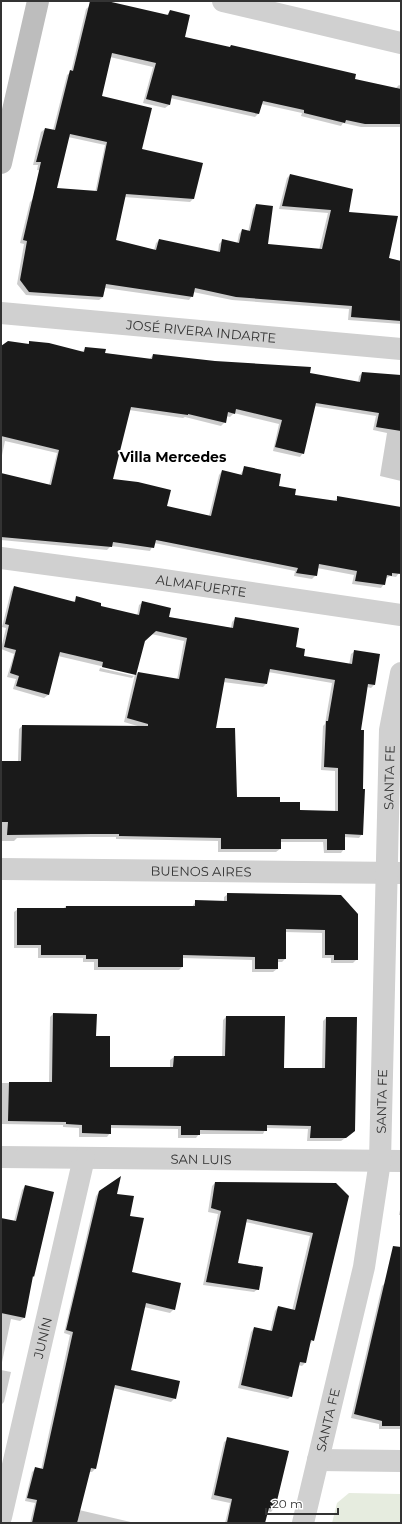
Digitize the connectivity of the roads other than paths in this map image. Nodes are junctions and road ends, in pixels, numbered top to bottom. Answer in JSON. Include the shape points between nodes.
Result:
{"nodes":[{"id":1,"x":38,"y":1,"type":"edge"},
{"id":2,"x":223,"y":1,"type":"edge"},
{"id":3,"x":401,"y":43,"type":"edge"},
{"id":4,"x":1,"y":163,"type":"edge"},
{"id":5,"x":1,"y":313,"type":"edge"},
{"id":6,"x":401,"y":349,"type":"edge"},
{"id":7,"x":1,"y":558,"type":"edge"},
{"id":8,"x":401,"y":615,"type":"edge"},
{"id":9,"x":401,"y":673,"type":"edge"},
{"id":10,"x":1,"y":869,"type":"edge"},
{"id":11,"x":394,"y":873,"type":"edge"},
{"id":12,"x":1,"y":1157,"type":"edge"},
{"id":13,"x":84,"y":1158,"type":"junction"},
{"id":14,"x":391,"y":1161,"type":"edge"},
{"id":15,"x":318,"y":1460,"type":"junction"},
{"id":16,"x":401,"y":1461,"type":"edge"},
{"id":17,"x":1,"y":1517,"type":"edge"},
{"id":18,"x":303,"y":1523,"type":"edge"}],
"edges":[{"from":1,"to":4,"type":"main road"},
{"from":2,"to":3,"type":"street"},
{"from":5,"to":6,"type":"street","name":"JOSÉ RIVERA INDARTE"},
{"from":7,"to":8,"type":"street","name":"ALMAFUERTE"},
{"from":9,"to":11,"type":"street","name":"SANTA FE","via":[[390,730]]},
{"from":10,"to":11,"type":"street","name":"BUENOS AIRES"},
{"from":11,"to":14,"type":"street","name":"SANTA FE"},
{"from":12,"to":13,"type":"street","name":"SAN LUIS"},
{"from":13,"to":14,"type":"street","name":"SAN LUIS"},
{"from":13,"to":17,"type":"street","name":"JUNÍN"},
{"from":14,"to":15,"type":"street","name":"SANTA FE"},
{"from":15,"to":16,"type":"street"},
{"from":15,"to":18,"type":"street","name":"SANTA FE"}]}
